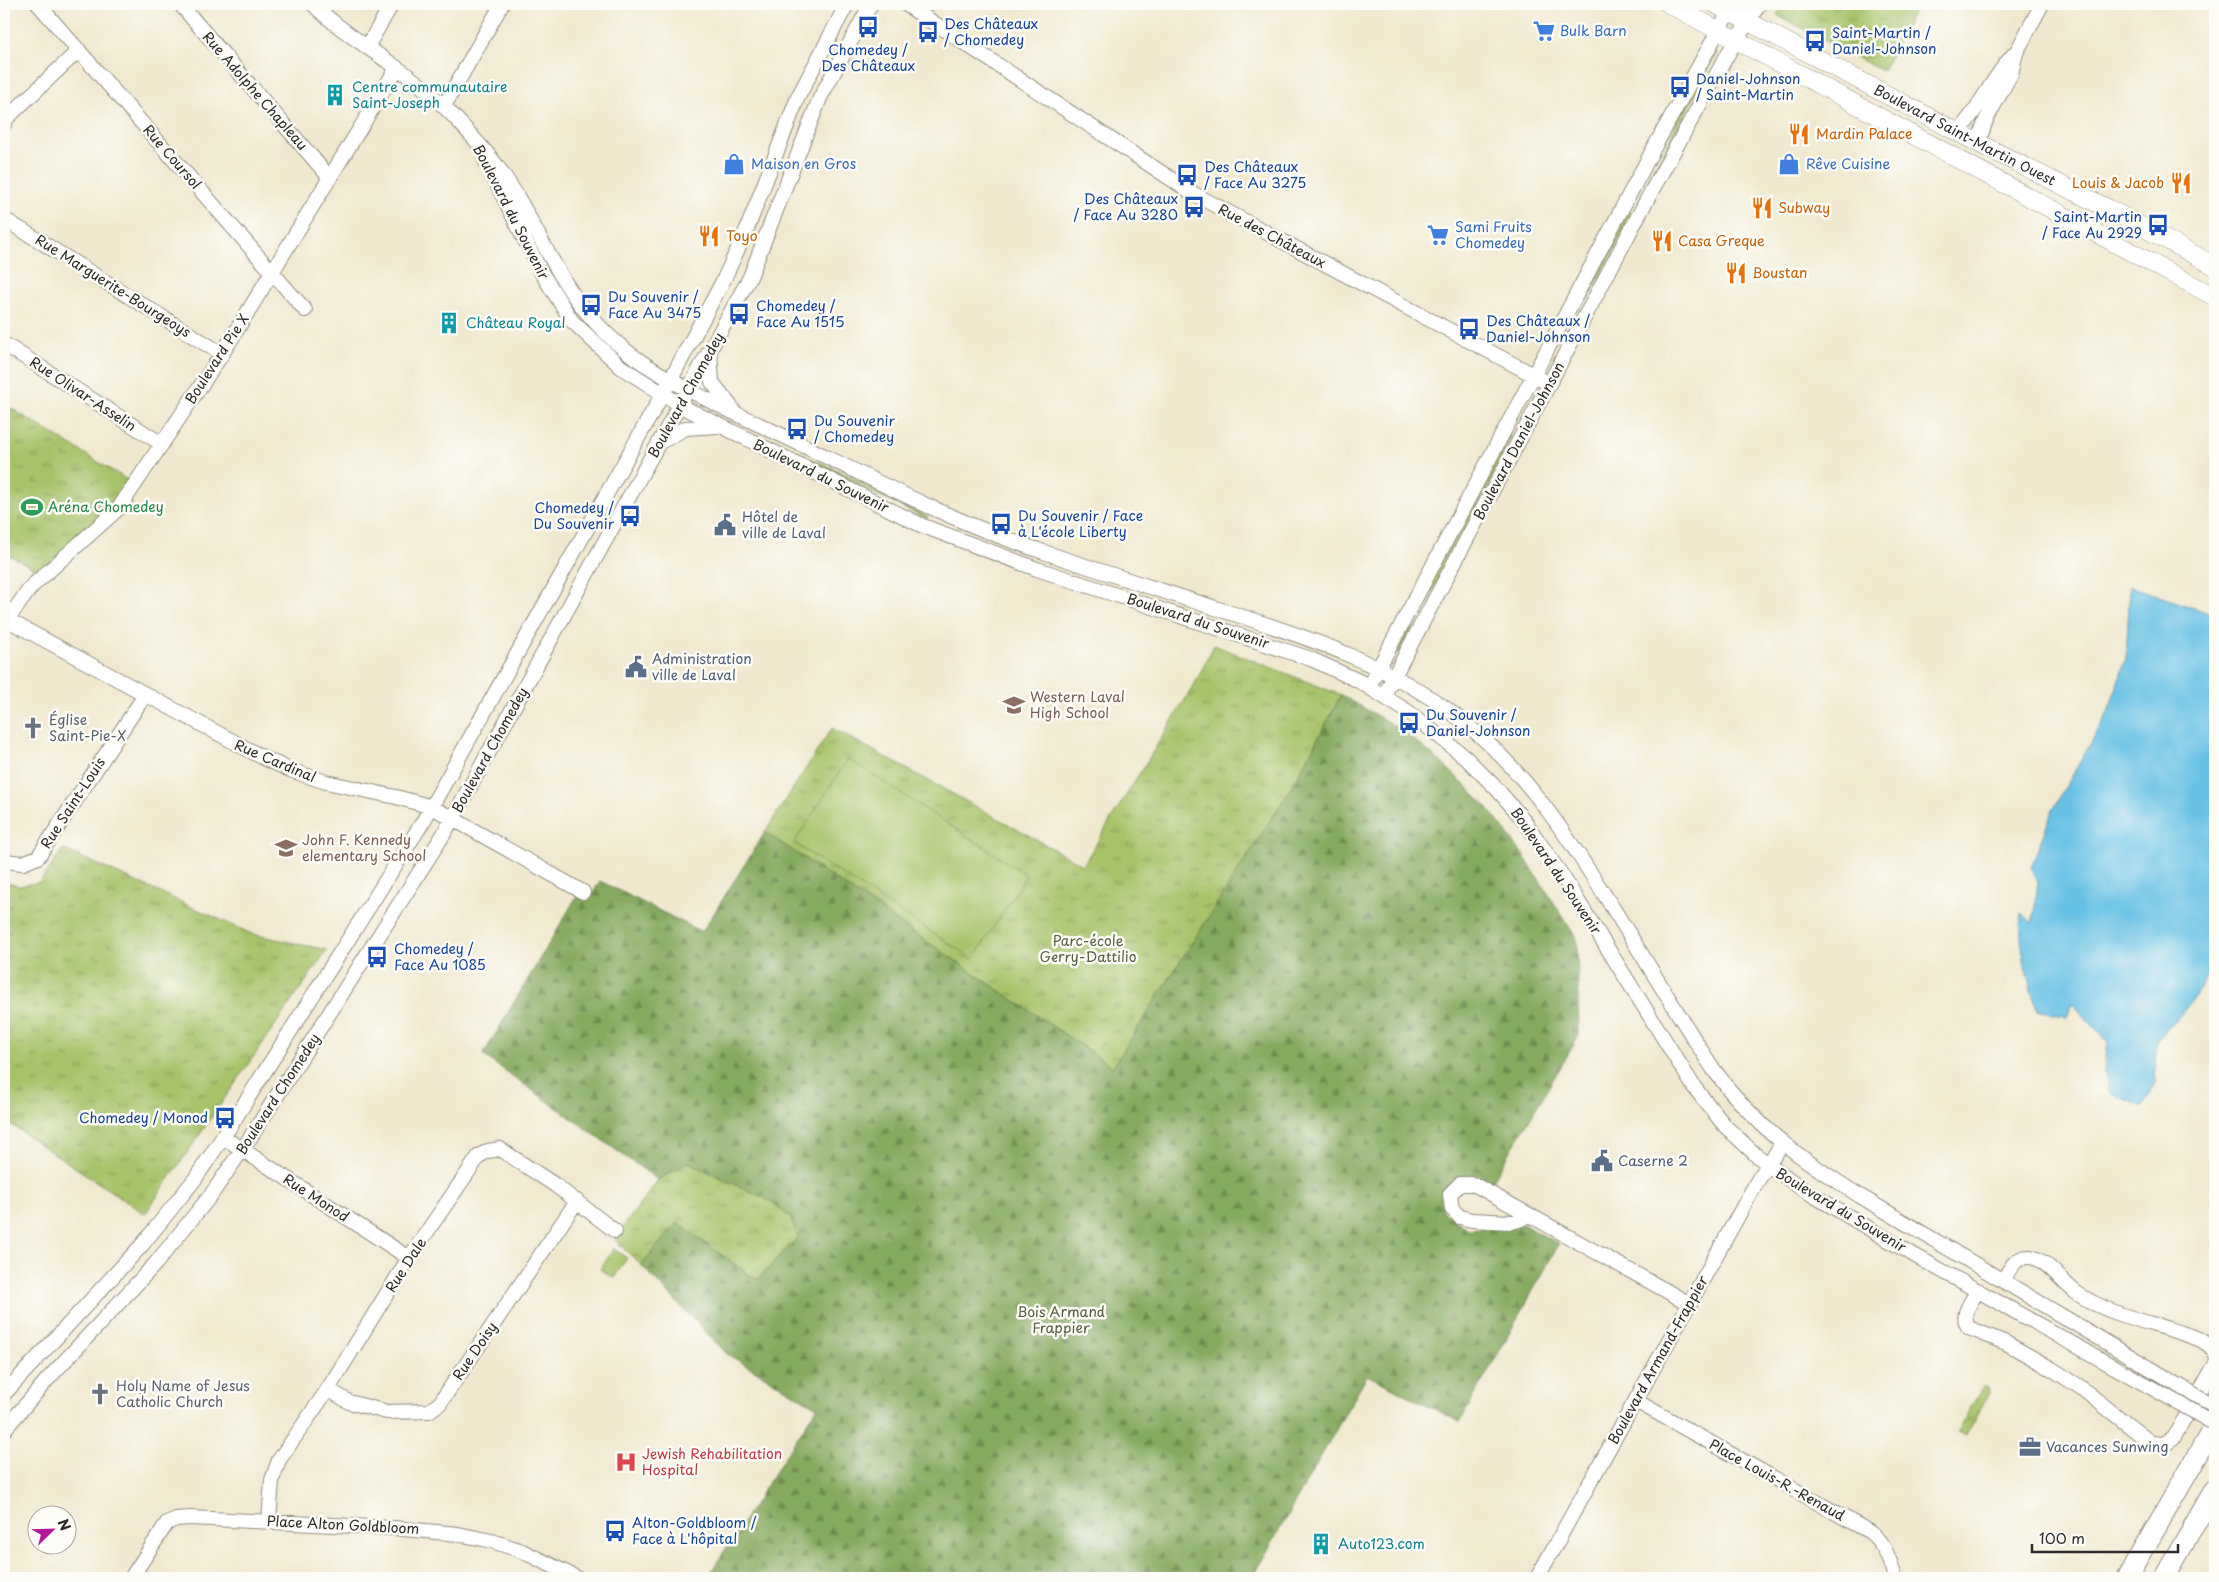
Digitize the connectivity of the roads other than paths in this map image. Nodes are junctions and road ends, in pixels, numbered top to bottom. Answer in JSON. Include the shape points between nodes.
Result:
{"nodes":[{"id":1,"x":38,"y":4,"type":"edge"},
{"id":2,"x":180,"y":4,"type":"edge"},
{"id":3,"x":313,"y":4,"type":"edge"},
{"id":4,"x":392,"y":4,"type":"edge"},
{"id":5,"x":502,"y":4,"type":"edge"},
{"id":6,"x":847,"y":4,"type":"edge"},
{"id":7,"x":872,"y":4,"type":"edge"},
{"id":8,"x":905,"y":4,"type":"edge"},
{"id":9,"x":1669,"y":4,"type":"edge"},
{"id":10,"x":1759,"y":4,"type":"edge"},
{"id":11,"x":2042,"y":4,"type":"edge"},
{"id":12,"x":1726,"y":6,"type":"edge"},
{"id":13,"x":1748,"y":21,"type":"junction"},
{"id":14,"x":1719,"y":31,"type":"junction"},
{"id":15,"x":1736,"y":40,"type":"junction"},
{"id":16,"x":367,"y":47,"type":"junction"},
{"id":17,"x":79,"y":50,"type":"junction"},
{"id":18,"x":2016,"y":53,"type":"junction"},
{"id":19,"x":397,"y":68,"type":"junction"},
{"id":20,"x":444,"y":106,"type":"junction"},
{"id":21,"x":4,"y":124,"type":"edge"},
{"id":22,"x":1957,"y":133,"type":"junction"},
{"id":23,"x":473,"y":138,"type":"junction"},
{"id":24,"x":1978,"y":143,"type":"junction"},
{"id":25,"x":330,"y":178,"type":"junction"},
{"id":26,"x":4,"y":219,"type":"edge"},
{"id":27,"x":2215,"y":266,"type":"edge"},
{"id":28,"x":272,"y":272,"type":"junction"},
{"id":29,"x":2215,"y":297,"type":"edge"},
{"id":30,"x":305,"y":310,"type":"dead end"},
{"id":31,"x":4,"y":344,"type":"edge"},
{"id":32,"x":710,"y":352,"type":"junction"},
{"id":33,"x":222,"y":354,"type":"junction"},
{"id":34,"x":1533,"y":375,"type":"junction"},
{"id":35,"x":671,"y":379,"type":"junction"},
{"id":36,"x":1549,"y":384,"type":"junction"},
{"id":37,"x":690,"y":389,"type":"junction"},
{"id":38,"x":662,"y":394,"type":"junction"},
{"id":39,"x":681,"y":406,"type":"junction"},
{"id":40,"x":736,"y":413,"type":"junction"},
{"id":41,"x":720,"y":426,"type":"junction"},
{"id":42,"x":661,"y":442,"type":"junction"},
{"id":43,"x":162,"y":444,"type":"junction"},
{"id":44,"x":5,"y":620,"type":"edge"},
{"id":45,"x":1378,"y":668,"type":"junction"},
{"id":46,"x":1394,"y":677,"type":"junction"},
{"id":47,"x":1369,"y":686,"type":"junction"},
{"id":48,"x":145,"y":695,"type":"junction"},
{"id":49,"x":1384,"y":695,"type":"junction"},
{"id":50,"x":432,"y":807,"type":"junction"},
{"id":51,"x":453,"y":819,"type":"junction"},
{"id":52,"x":4,"y":861,"type":"edge"},
{"id":53,"x":583,"y":892,"type":"dead end"},
{"id":54,"x":223,"y":1137,"type":"junction"},
{"id":55,"x":1782,"y":1144,"type":"junction"},
{"id":56,"x":242,"y":1150,"type":"junction"},
{"id":57,"x":1767,"y":1164,"type":"junction"},
{"id":58,"x":577,"y":1201,"type":"junction"},
{"id":59,"x":1527,"y":1214,"type":"junction"},
{"id":60,"x":615,"y":1231,"type":"dead end"},
{"id":61,"x":409,"y":1258,"type":"junction"},
{"id":62,"x":2003,"y":1282,"type":"junction"},
{"id":63,"x":1978,"y":1290,"type":"junction"},
{"id":64,"x":1690,"y":1304,"type":"junction"},
{"id":65,"x":2215,"y":1354,"type":"edge"},
{"id":66,"x":2215,"y":1365,"type":"edge"},
{"id":67,"x":328,"y":1389,"type":"junction"},
{"id":68,"x":4,"y":1394,"type":"edge"},
{"id":69,"x":1636,"y":1401,"type":"junction"},
{"id":70,"x":2215,"y":1406,"type":"edge"},
{"id":71,"x":2215,"y":1424,"type":"edge"},
{"id":72,"x":4,"y":1430,"type":"edge"},
{"id":73,"x":2215,"y":1488,"type":"edge"},
{"id":74,"x":269,"y":1521,"type":"junction"},
{"id":75,"x":131,"y":1578,"type":"edge"},
{"id":76,"x":577,"y":1578,"type":"edge"},
{"id":77,"x":1537,"y":1578,"type":"edge"},
{"id":78,"x":1895,"y":1578,"type":"edge"},
{"id":79,"x":2127,"y":1578,"type":"edge"},
{"id":80,"x":2164,"y":1578,"type":"edge"}],
"edges":[{"from":1,"to":17,"type":"street","name":"Rue Coursol"},
{"from":2,"to":25,"type":"street","name":"Rue Adolphe Chapleau"},
{"from":3,"to":16,"type":"street"},
{"from":4,"to":16,"type":"street"},
{"from":5,"to":20,"type":"street"},
{"from":6,"to":35,"type":"street","name":"Boulevard Chomedey","via":[[798,98],[735,256]]},
{"from":7,"to":32,"type":"street","name":"Boulevard Chomedey","via":[[820,98],[756,264]]},
{"from":8,"to":34,"type":"street","name":"Rue des Châteaux","via":[[1194,194]]},
{"from":9,"to":14,"type":"main road","name":"Boulevard Saint-Martin Ouest"},
{"from":10,"to":13,"type":"street","name":"Boulevard Daniel-Johnson"},
{"from":11,"to":18,"type":"street"},
{"from":12,"to":13,"type":"main road","name":"Boulevard Saint-Martin Ouest"},
{"from":12,"to":14,"type":"street","name":"Boulevard Daniel-Johnson"},
{"from":13,"to":15,"type":"street","name":"Boulevard Daniel-Johnson"},
{"from":13,"to":22,"type":"main road","name":"Boulevard Saint-Martin Ouest"},
{"from":14,"to":15,"type":"main road","name":"Boulevard Saint-Martin Ouest"},
{"from":14,"to":34,"type":"street","name":"Boulevard Daniel-Johnson"},
{"from":15,"to":29,"type":"main road","name":"Boulevard Saint-Martin Ouest"},
{"from":15,"to":36,"type":"street","name":"Boulevard Daniel-Johnson"},
{"from":16,"to":19,"type":"street"},
{"from":17,"to":21,"type":"street"},
{"from":17,"to":28,"type":"street","name":"Rue Coursol"},
{"from":18,"to":22,"type":"street","via":[[2000,68],[1970,119]]},
{"from":18,"to":24,"type":"street","via":[[2011,74],[1986,120]]},
{"from":19,"to":20,"type":"street"},
{"from":19,"to":25,"type":"street","name":"Boulevard Pie X"},
{"from":20,"to":23,"type":"street"},
{"from":22,"to":24,"type":"main road","name":"Boulevard Saint-Martin Ouest"},
{"from":23,"to":35,"type":"street","name":"Boulevard du Souvenir","via":[[506,178],[560,273],[588,313],[627,351]]},
{"from":23,"to":38,"type":"street","name":"Boulevard du Souvenir","via":[[541,272],[566,313],[613,361]]},
{"from":24,"to":27,"type":"main road","name":"Boulevard Saint-Martin Ouest"},
{"from":25,"to":28,"type":"street","name":"Boulevard Pie X"},
{"from":26,"to":33,"type":"street","name":"Rue Marguerite-Bourgeoys"},
{"from":28,"to":30,"type":"street","name":"Rue Coursol"},
{"from":28,"to":33,"type":"street","name":"Boulevard Pie X"},
{"from":31,"to":43,"type":"street","name":"Rue Olivar-Asselin"},
{"from":32,"to":37,"type":"street","name":"Boulevard Chomedey"},
{"from":32,"to":40,"type":"street","via":[[712,382]]},
{"from":33,"to":43,"type":"street","name":"Boulevard Pie X"},
{"from":34,"to":36,"type":"street","name":"Rue des Châteaux"},
{"from":34,"to":45,"type":"street","name":"Boulevard Daniel-Johnson"},
{"from":35,"to":37,"type":"street","name":"Boulevard du Souvenir"},
{"from":35,"to":38,"type":"street","name":"Boulevard Chomedey"},
{"from":36,"to":46,"type":"street","name":"Boulevard Daniel-Johnson"},
{"from":37,"to":39,"type":"street","name":"Boulevard Chomedey"},
{"from":37,"to":40,"type":"street","name":"Boulevard du Souvenir"},
{"from":38,"to":39,"type":"street","name":"Boulevard du Souvenir"},
{"from":38,"to":50,"type":"street","name":"Boulevard Chomedey"},
{"from":39,"to":41,"type":"street","name":"Boulevard du Souvenir"},
{"from":39,"to":42,"type":"street","name":"Boulevard Chomedey"},
{"from":40,"to":45,"type":"street","name":"Boulevard du Souvenir","via":[[970,525],[1294,634]]},
{"from":41,"to":42,"type":"street","via":[[686,428]]},
{"from":41,"to":47,"type":"street","name":"Boulevard du Souvenir","via":[[924,526],[1043,571],[1297,654]]},
{"from":42,"to":51,"type":"street","name":"Boulevard Chomedey"},
{"from":43,"to":44,"type":"street","name":"Boulevard Pie X","via":[[118,508],[32,586]]},
{"from":44,"to":48,"type":"street","name":"Rue Cardinal"},
{"from":45,"to":46,"type":"street","name":"Boulevard du Souvenir"},
{"from":45,"to":47,"type":"street","name":"Boulevard Daniel-Johnson"},
{"from":46,"to":49,"type":"street","name":"Boulevard Daniel-Johnson"},
{"from":46,"to":55,"type":"street","name":"Boulevard du Souvenir","via":[[1456,716],[1532,789],[1574,847],[1718,1075],[1747,1111]]},
{"from":47,"to":49,"type":"street","name":"Boulevard du Souvenir"},
{"from":48,"to":50,"type":"street","name":"Rue Cardinal","via":[[234,744],[290,770],[326,782]]},
{"from":48,"to":52,"type":"street","name":"Rue Saint-Louis","via":[[38,857],[23,863]]},
{"from":49,"to":57,"type":"street","name":"Boulevard du Souvenir","via":[[1454,748],[1514,807],[1563,877],[1694,1087],[1725,1126]]},
{"from":50,"to":51,"type":"street","name":"Rue Cardinal"},
{"from":50,"to":54,"type":"street","name":"Boulevard Chomedey"},
{"from":51,"to":53,"type":"street","name":"Rue Cardinal"},
{"from":51,"to":56,"type":"street","name":"Boulevard Chomedey"},
{"from":54,"to":56,"type":"street","name":"Rue Monod"},
{"from":54,"to":68,"type":"street","name":"Boulevard Chomedey","via":[[158,1225]]},
{"from":55,"to":57,"type":"street","name":"Boulevard Armand-Frappier"},
{"from":55,"to":62,"type":"street","name":"Boulevard du Souvenir","via":[[1860,1196]]},
{"from":56,"to":61,"type":"street","name":"Rue Monod"},
{"from":56,"to":72,"type":"street","name":"Boulevard Chomedey","via":[[178,1237]]},
{"from":57,"to":63,"type":"street","name":"Boulevard du Souvenir","via":[[1801,1188]]},
{"from":57,"to":64,"type":"street","name":"Boulevard Armand-Frappier"},
{"from":58,"to":60,"type":"street","name":"Rue Dale"},
{"from":58,"to":61,"type":"street","name":"Rue Dale","via":[[500,1149],[488,1151],[472,1163]]},
{"from":58,"to":67,"type":"street","name":"Rue Doisy","via":[[440,1403],[429,1410],[386,1412],[349,1402]]},
{"from":59,"to":59,"type":"street","via":[[1472,1184],[1460,1184],[1450,1194],[1452,1209],[1465,1220],[1511,1222]]},
{"from":59,"to":64,"type":"street"},
{"from":61,"to":67,"type":"street","name":"Rue Dale"},
{"from":62,"to":65,"type":"street","via":[[2019,1259],[2037,1259],[2087,1300],[2201,1340]]},
{"from":62,"to":70,"type":"street","name":"Boulevard du Souvenir","bridge":true},
{"from":63,"to":66,"type":"street","via":[[1966,1313],[1968,1328],[2011,1345],[2058,1372],[2151,1443],[2164,1444],[2174,1437]]},
{"from":63,"to":71,"type":"street","name":"Boulevard du Souvenir","bridge":true},
{"from":64,"to":69,"type":"street","name":"Boulevard Armand-Frappier"},
{"from":67,"to":74,"type":"street","name":"Rue Dale","via":[[276,1466]]},
{"from":69,"to":77,"type":"street","name":"Boulevard Armand-Frappier"},
{"from":69,"to":78,"type":"street","name":"Place Louis-R.-Renaud","via":[[1870,1532],[1887,1553]]},
{"from":71,"to":79,"type":"highway"},
{"from":73,"to":80,"type":"highway"},
{"from":74,"to":75,"type":"street","name":"Place Alton Goldbloom","via":[[172,1520],[162,1529]]},
{"from":74,"to":76,"type":"street","name":"Place Alton Goldbloom","via":[[427,1530],[476,1537],[522,1551]]}]}
